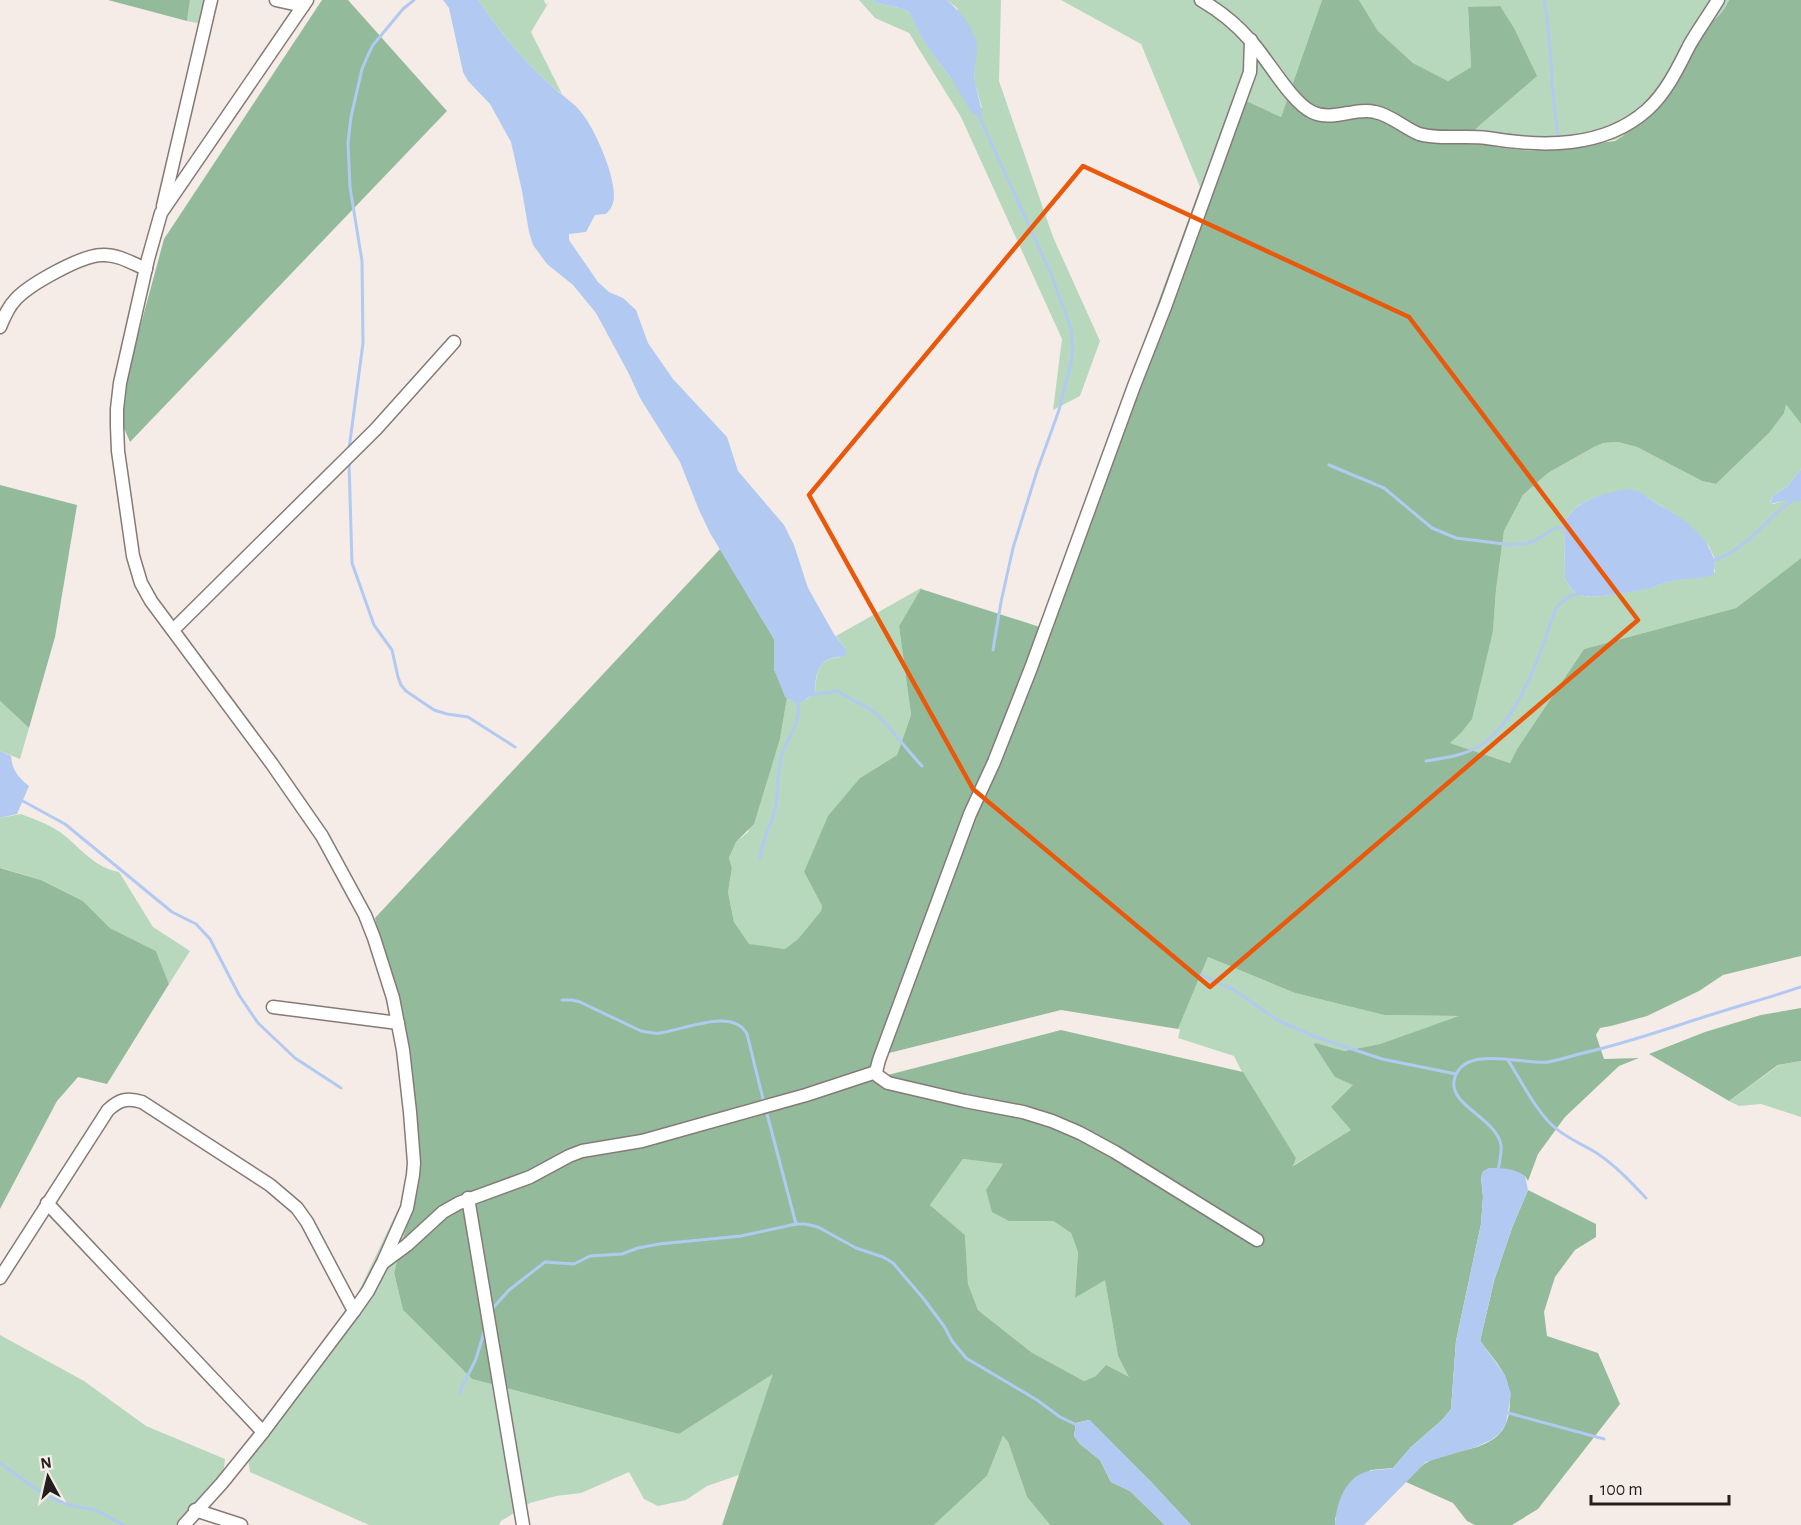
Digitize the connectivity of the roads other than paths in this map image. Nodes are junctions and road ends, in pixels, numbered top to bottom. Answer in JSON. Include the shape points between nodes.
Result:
{"nodes":[{"id":1,"x":211,"y":0,"type":"edge"},
{"id":2,"x":276,"y":0,"type":"edge"},
{"id":3,"x":1201,"y":0,"type":"edge"},
{"id":4,"x":1718,"y":0,"type":"edge"},
{"id":5,"x":305,"y":3,"type":"edge"},
{"id":6,"x":1251,"y":40,"type":"junction"},
{"id":7,"x":161,"y":213,"type":"junction"},
{"id":8,"x":146,"y":269,"type":"junction"},
{"id":9,"x":0,"y":327,"type":"edge"},
{"id":10,"x":454,"y":342,"type":"dead end"},
{"id":11,"x":173,"y":630,"type":"junction"},
{"id":12,"x":273,"y":1007,"type":"dead end"},
{"id":13,"x":398,"y":1023,"type":"junction"},
{"id":14,"x":876,"y":1072,"type":"junction"},
{"id":15,"x":468,"y":1198,"type":"junction"},
{"id":16,"x":47,"y":1203,"type":"junction"},
{"id":17,"x":1257,"y":1240,"type":"dead end"},
{"id":18,"x":383,"y":1262,"type":"junction"},
{"id":19,"x":0,"y":1278,"type":"edge"},
{"id":20,"x":354,"y":1311,"type":"junction"},
{"id":21,"x":263,"y":1432,"type":"junction"},
{"id":22,"x":195,"y":1510,"type":"junction"},
{"id":23,"x":183,"y":1525,"type":"edge"},
{"id":24,"x":241,"y":1525,"type":"edge"},
{"id":25,"x":523,"y":1525,"type":"edge"}],
"edges":[{"from":1,"to":7,"type":"street"},
{"from":2,"to":5,"type":"street"},
{"from":3,"to":6,"type":"street"},
{"from":4,"to":6,"type":"street","via":[[1648,110],[1619,130],[1577,142],[1542,144],[1461,135],[1442,137],[1420,134],[1375,112],[1357,110],[1329,116],[1313,113],[1287,88]]},
{"from":5,"to":7,"type":"street"},
{"from":6,"to":14,"type":"street","via":[[1250,72],[1165,307],[1031,668],[916,956]]},
{"from":7,"to":8,"type":"street"},
{"from":8,"to":9,"type":"street","via":[[112,256],[91,256],[28,289],[8,309]]},
{"from":8,"to":11,"type":"street","via":[[120,383],[118,451],[137,572],[151,601]]},
{"from":10,"to":11,"type":"street","via":[[376,429]]},
{"from":11,"to":13,"type":"street","via":[[322,836],[368,921]]},
{"from":12,"to":13,"type":"street"},
{"from":13,"to":18,"type":"street","via":[[404,1050],[413,1175],[408,1208]]},
{"from":14,"to":15,"type":"street","via":[[651,1139],[569,1156],[530,1177]]},
{"from":14,"to":17,"type":"street","via":[[888,1083],[1023,1112],[1080,1133]]},
{"from":15,"to":18,"type":"street","via":[[443,1212]]},
{"from":15,"to":25,"type":"street"},
{"from":16,"to":19,"type":"street"},
{"from":16,"to":20,"type":"street","via":[[108,1110],[116,1102],[134,1099],[270,1185],[297,1208]]},
{"from":16,"to":21,"type":"street"},
{"from":18,"to":20,"type":"street"},
{"from":20,"to":21,"type":"street"},
{"from":21,"to":22,"type":"street"},
{"from":22,"to":23,"type":"street"},
{"from":22,"to":24,"type":"street"}]}
